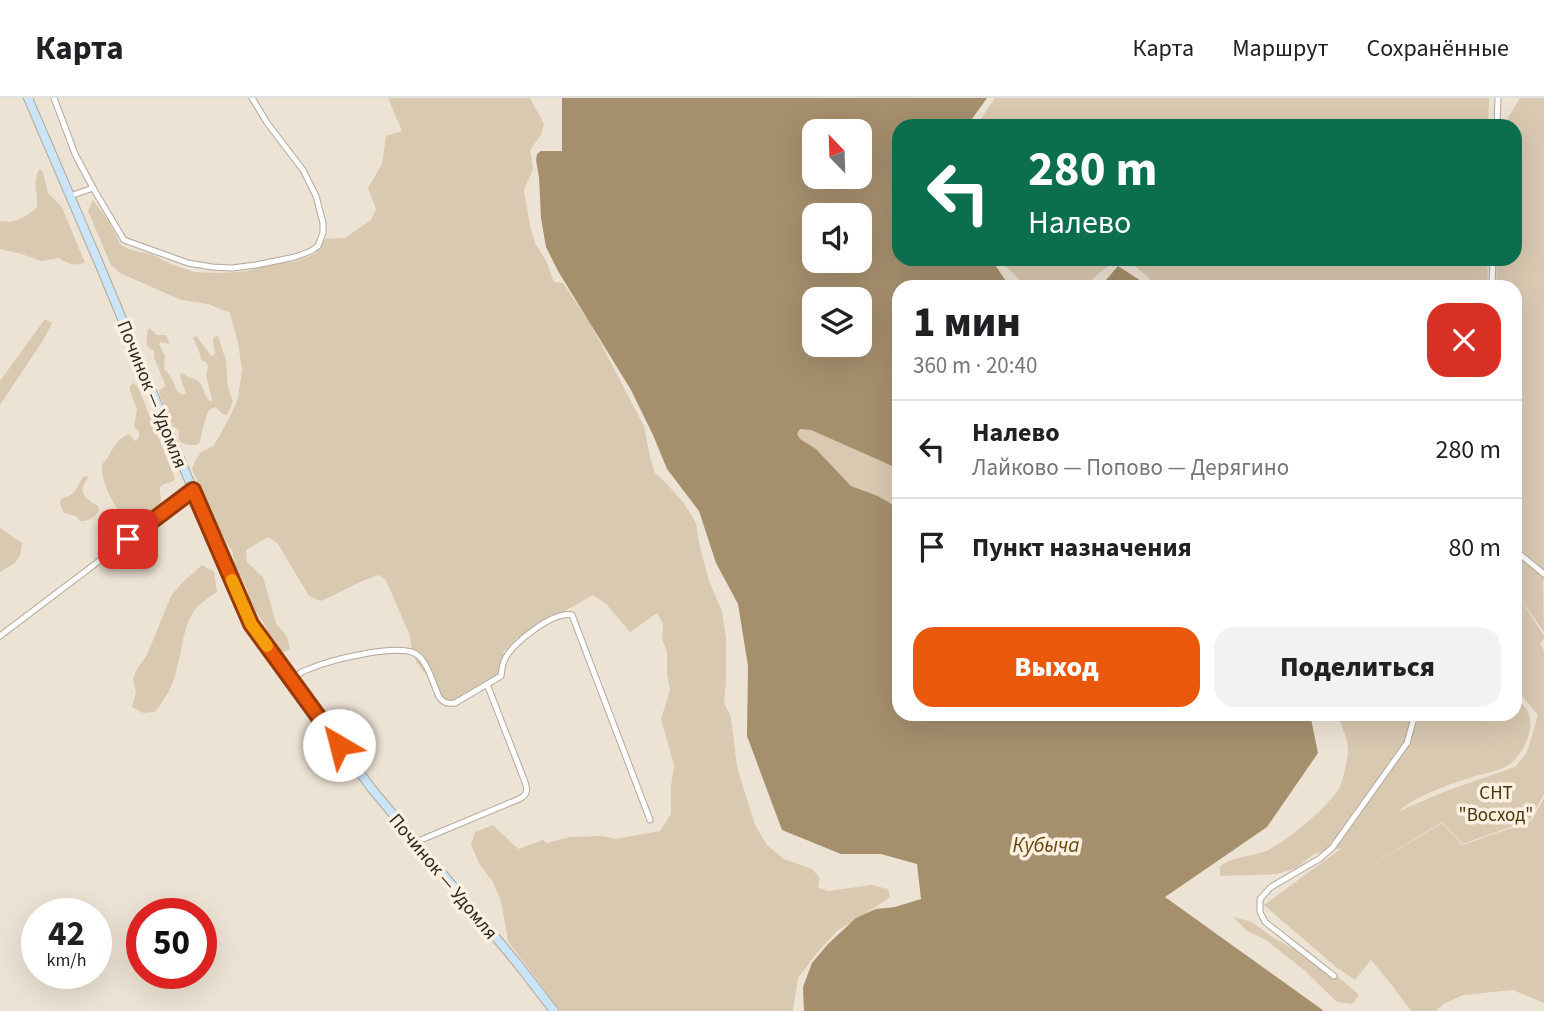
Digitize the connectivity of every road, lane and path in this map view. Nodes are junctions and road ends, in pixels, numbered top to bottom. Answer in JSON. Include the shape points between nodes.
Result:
{"nodes":[{"id":1,"x":27,"y":98,"type":"edge"},
{"id":2,"x":54,"y":98,"type":"edge"},
{"id":3,"x":252,"y":98,"type":"edge"},
{"id":4,"x":1498,"y":98,"type":"edge"},
{"id":5,"x":1497,"y":119,"type":"edge"},
{"id":6,"x":93,"y":188,"type":"junction"},
{"id":7,"x":70,"y":195,"type":"junction"},
{"id":8,"x":193,"y":490,"type":"junction"},
{"id":9,"x":1522,"y":556,"type":"edge"},
{"id":10,"x":1544,"y":574,"type":"edge"},
{"id":11,"x":0,"y":636,"type":"edge"},
{"id":12,"x":290,"y":679,"type":"junction"},
{"id":13,"x":487,"y":684,"type":"junction"},
{"id":14,"x":1413,"y":721,"type":"edge"},
{"id":15,"x":650,"y":820,"type":"dead end"},
{"id":16,"x":416,"y":842,"type":"junction"},
{"id":17,"x":1334,"y":976,"type":"dead end"},
{"id":18,"x":554,"y":1011,"type":"edge"}],
"edges":[{"from":1,"to":7,"type":"main road","name":"Починок — Удомля"},
{"from":2,"to":6,"type":"street"},
{"from":3,"to":6,"type":"street","via":[[316,196],[323,233],[312,251],[232,268],[188,263],[124,240]]},
{"from":4,"to":5,"type":"street"},
{"from":6,"to":7,"type":"street"},
{"from":7,"to":8,"type":"main road","name":"Починок — Удомля"},
{"from":8,"to":11,"type":"street"},
{"from":8,"to":12,"type":"main road","name":"Починок — Удомля","via":[[251,624]]},
{"from":9,"to":10,"type":"street"},
{"from":12,"to":13,"type":"street","via":[[323,663],[402,650],[423,660],[443,702],[455,703]]},
{"from":12,"to":16,"type":"main road","name":"Починок — Удомля"},
{"from":13,"to":15,"type":"street","via":[[501,676],[504,660],[517,643],[549,621],[572,615]]},
{"from":13,"to":16,"type":"street","via":[[527,792]]},
{"from":14,"to":17,"type":"street","via":[[1407,743],[1332,848],[1260,899],[1265,922]]},
{"from":16,"to":18,"type":"main road","name":"Починок — Удомля"}]}
